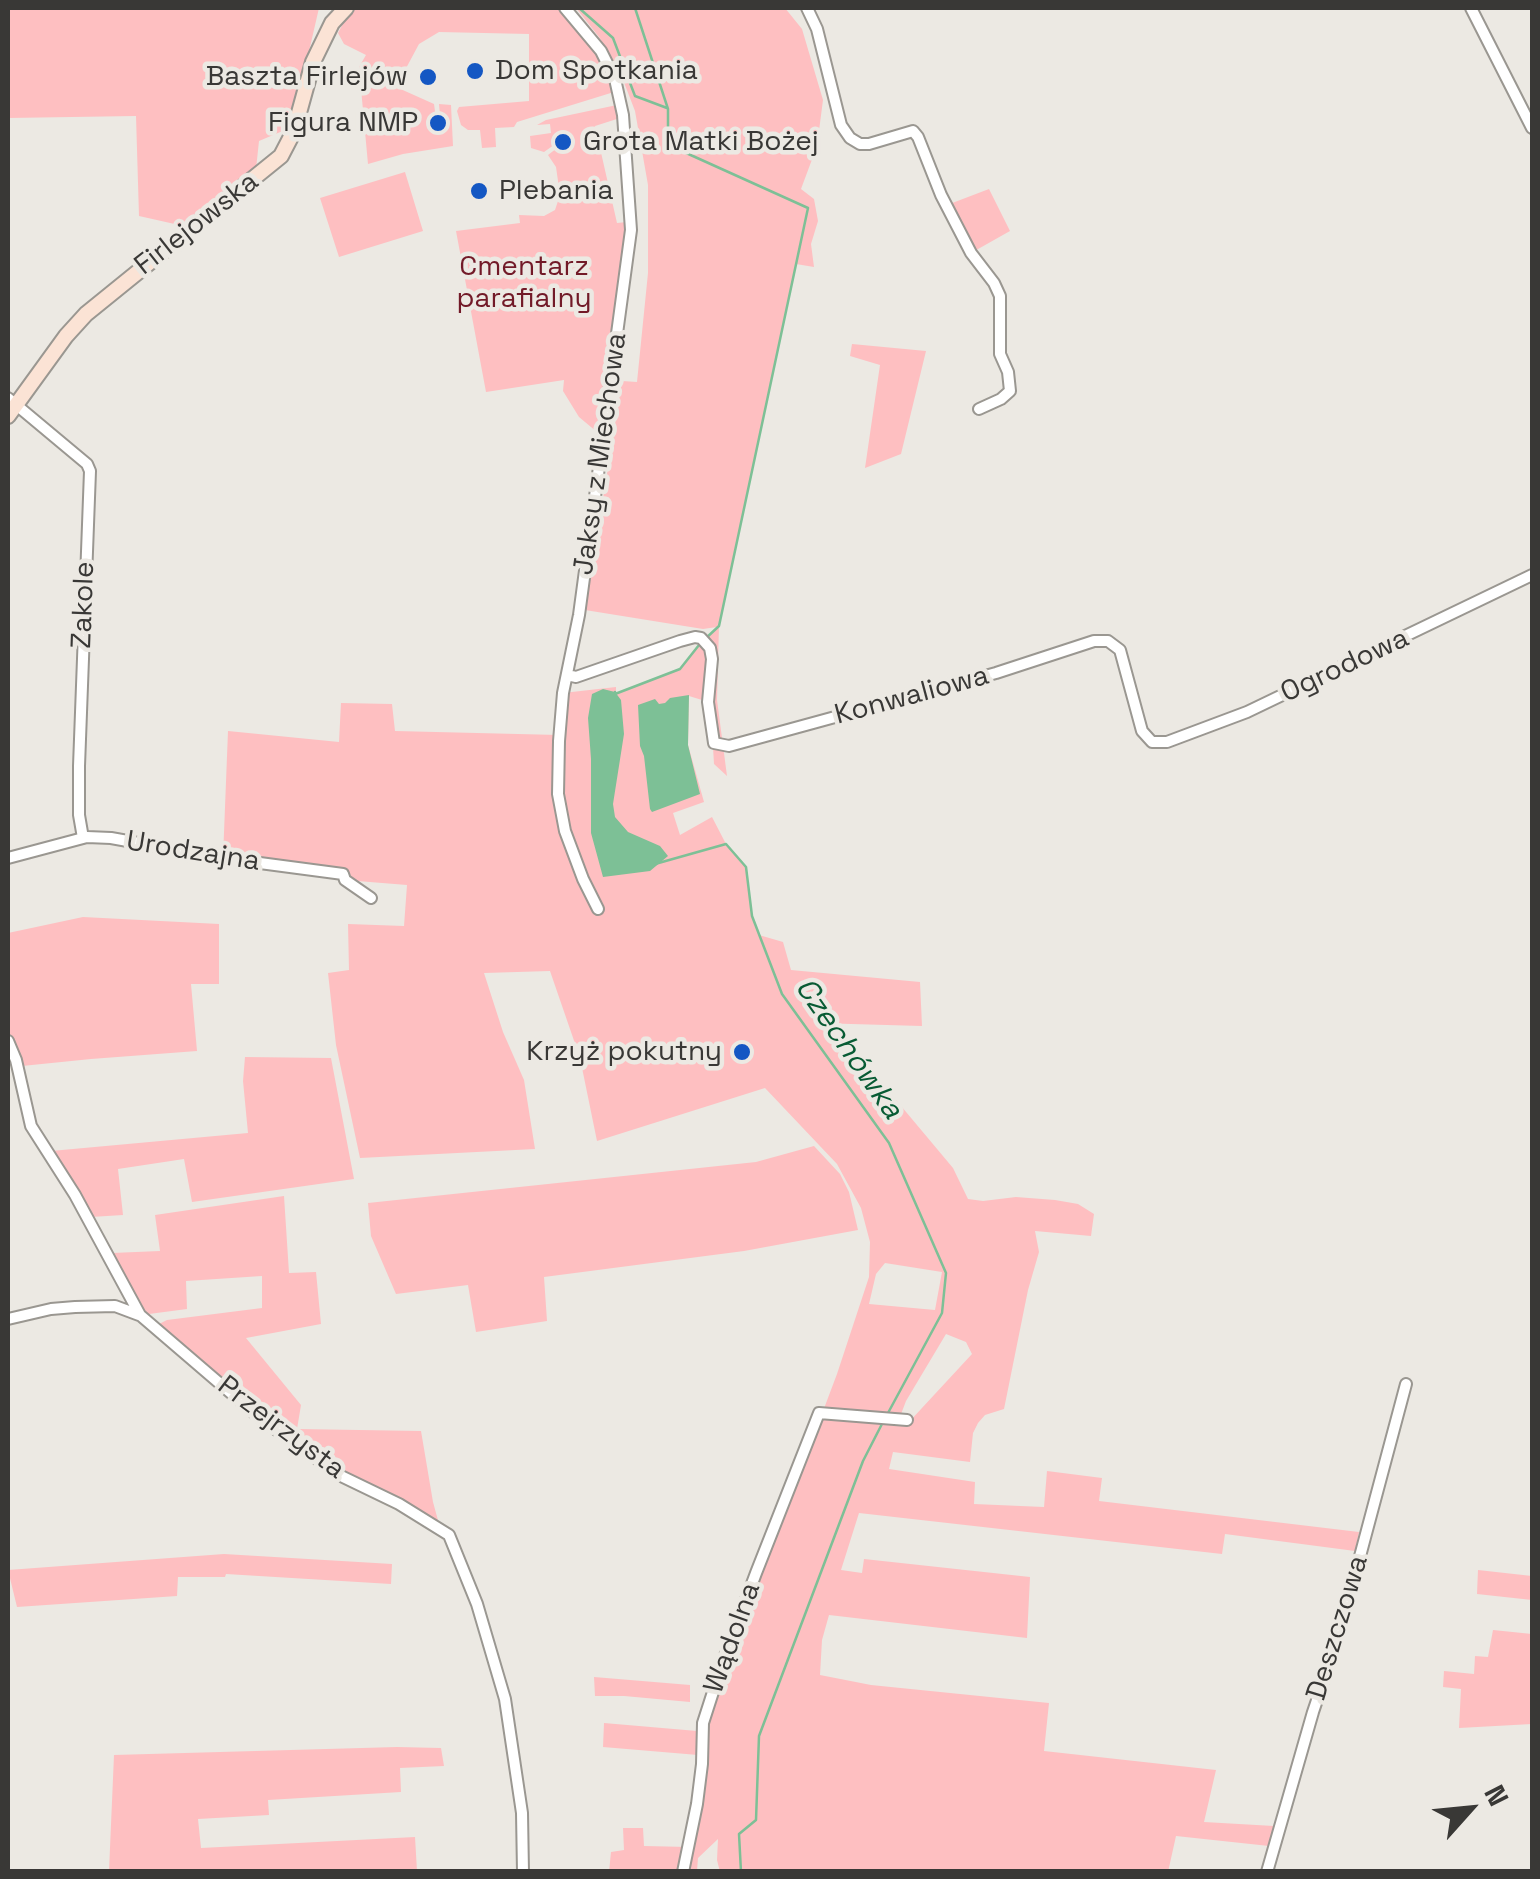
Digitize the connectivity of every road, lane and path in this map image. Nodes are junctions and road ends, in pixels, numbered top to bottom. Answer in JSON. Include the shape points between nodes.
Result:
{"nodes":[{"id":1,"x":346,"y":8,"type":"edge"},
{"id":2,"x":565,"y":8,"type":"edge"},
{"id":3,"x":807,"y":8,"type":"edge"},
{"id":4,"x":1471,"y":8,"type":"edge"},
{"id":5,"x":1532,"y":128,"type":"edge"},
{"id":6,"x":10,"y":406,"type":"edge"},
{"id":7,"x":979,"y":409,"type":"dead end"},
{"id":8,"x":1532,"y":575,"type":"edge"},
{"id":9,"x":1108,"y":641,"type":"joint"},
{"id":10,"x":568,"y":675,"type":"junction"},
{"id":11,"x":82,"y":838,"type":"junction"},
{"id":12,"x":8,"y":858,"type":"edge"},
{"id":13,"x":372,"y":898,"type":"dead end"},
{"id":14,"x":598,"y":909,"type":"dead end"},
{"id":15,"x":8,"y":1041,"type":"edge"},
{"id":16,"x":140,"y":1315,"type":"junction"},
{"id":17,"x":8,"y":1319,"type":"edge"},
{"id":18,"x":1406,"y":1384,"type":"dead end"},
{"id":19,"x":907,"y":1420,"type":"dead end"},
{"id":20,"x":523,"y":1872,"type":"edge"},
{"id":21,"x":683,"y":1872,"type":"edge"},
{"id":22,"x":1267,"y":1872,"type":"edge"}],
"edges":[{"from":1,"to":6,"type":"street","name":"Firlejowska","via":[[319,49],[281,156],[90,310]]},
{"from":2,"to":10,"type":"street","name":"Jaksy z Miechowa","via":[[601,51],[618,89],[631,230]]},
{"from":3,"to":7,"type":"street","via":[[841,125],[860,144],[913,131],[971,253],[1000,296],[1000,354],[1010,391]]},
{"from":4,"to":5,"type":"street"},
{"from":6,"to":11,"type":"street","name":"Zakole","via":[[90,471]]},
{"from":8,"to":9,"type":"street","name":"Ogrodowa","via":[[1247,712],[1167,742],[1152,742],[1142,732],[1120,650]]},
{"from":9,"to":10,"type":"street","name":"Konwaliowa","via":[[728,746],[714,743],[708,702],[712,659],[701,638]]},
{"from":10,"to":14,"type":"street","name":"Jaksy z Miechowa","via":[[558,794],[570,848]]},
{"from":11,"to":12,"type":"street","name":"Urodzajna"},
{"from":11,"to":13,"type":"street","name":"Urodzajna","via":[[343,874]]},
{"from":15,"to":16,"type":"street","name":"Przejrzysta","via":[[31,1126]]},
{"from":16,"to":17,"type":"street","via":[[115,1306],[51,1308]]},
{"from":16,"to":20,"type":"street","name":"Przejrzysta","via":[[260,1418],[341,1476],[450,1535],[505,1699],[522,1813]]},
{"from":18,"to":22,"type":"street","name":"Deszczowa","via":[[1340,1635]]},
{"from":19,"to":21,"type":"street","name":"Wądolna","via":[[819,1413],[703,1723]]}]}
